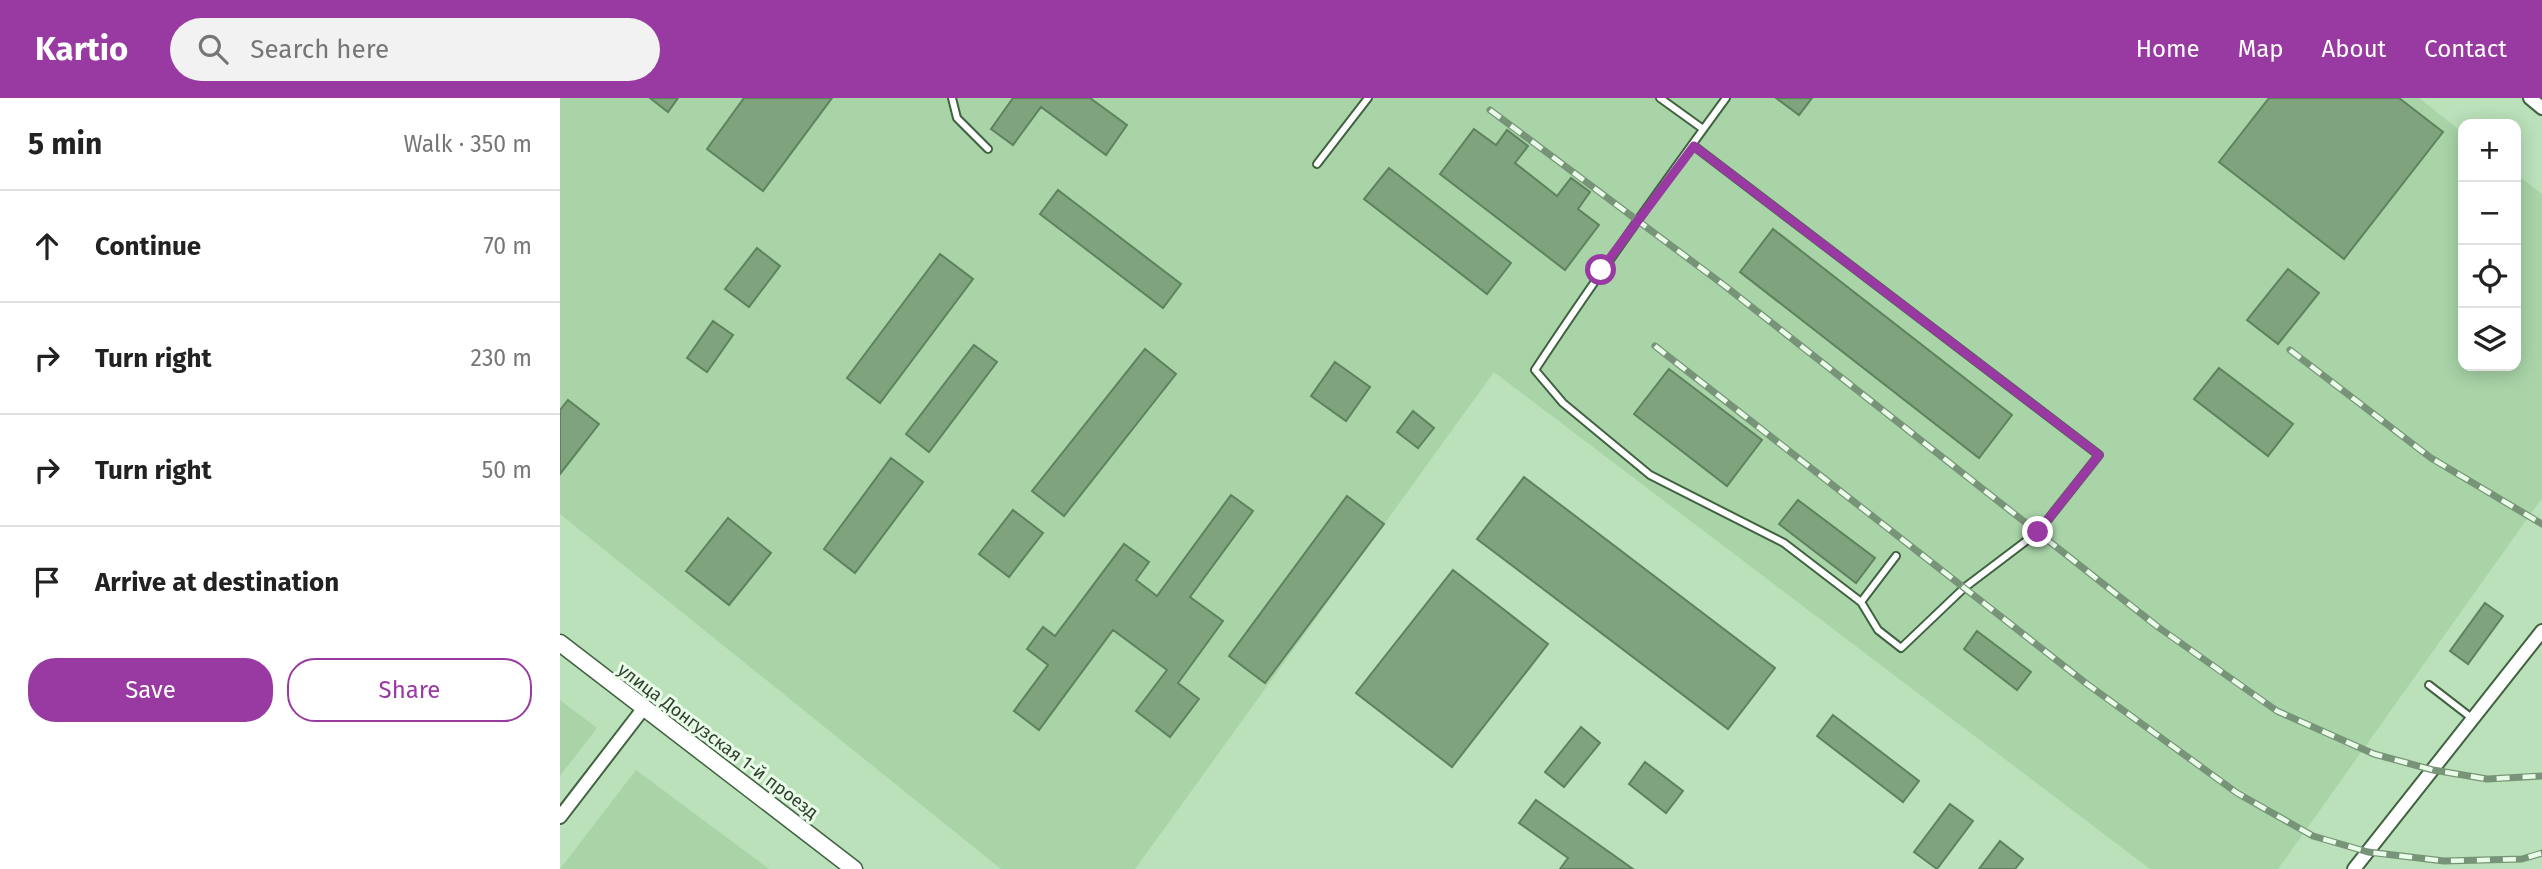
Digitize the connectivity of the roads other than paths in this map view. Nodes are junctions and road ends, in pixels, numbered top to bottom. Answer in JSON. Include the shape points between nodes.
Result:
{"nodes":[{"id":1,"x":952,"y":98,"type":"edge"},
{"id":2,"x":1368,"y":98,"type":"edge"},
{"id":3,"x":1660,"y":98,"type":"edge"},
{"id":4,"x":1726,"y":98,"type":"edge"},
{"id":5,"x":2530,"y":98,"type":"edge"},
{"id":6,"x":2542,"y":108,"type":"edge"},
{"id":7,"x":1703,"y":129,"type":"junction"},
{"id":8,"x":1694,"y":146,"type":"junction"},
{"id":9,"x":988,"y":149,"type":"dead end"},
{"id":10,"x":1317,"y":164,"type":"dead end"},
{"id":11,"x":1896,"y":556,"type":"dead end"},
{"id":12,"x":1861,"y":602,"type":"junction"},
{"id":13,"x":2542,"y":631,"type":"edge"},
{"id":14,"x":560,"y":643,"type":"edge"},
{"id":15,"x":2429,"y":685,"type":"dead end"},
{"id":16,"x":643,"y":709,"type":"junction"},
{"id":17,"x":2473,"y":719,"type":"junction"},
{"id":18,"x":560,"y":817,"type":"edge"},
{"id":19,"x":854,"y":869,"type":"edge"},
{"id":20,"x":2354,"y":869,"type":"edge"}],
"edges":[{"from":1,"to":9,"type":"lane","via":[[957,118]]},
{"from":2,"to":10,"type":"lane"},
{"from":3,"to":7,"type":"lane"},
{"from":4,"to":7,"type":"lane"},
{"from":5,"to":6,"type":"street"},
{"from":7,"to":8,"type":"lane"},
{"from":8,"to":12,"type":"lane","via":[[1601,270],[1535,370],[1563,403],[1650,475],[1784,543]]},
{"from":8,"to":12,"type":"lane","via":[[2099,455],[2038,532],[1964,588],[1901,648],[1878,630]]},
{"from":11,"to":12,"type":"lane"},
{"from":13,"to":17,"type":"street"},
{"from":14,"to":16,"type":"street","name":"улица Донгузская 1-й проезд"},
{"from":15,"to":17,"type":"lane"},
{"from":16,"to":18,"type":"street"},
{"from":16,"to":19,"type":"street","name":"улица Донгузская 1-й проезд"},
{"from":17,"to":20,"type":"street"}]}
